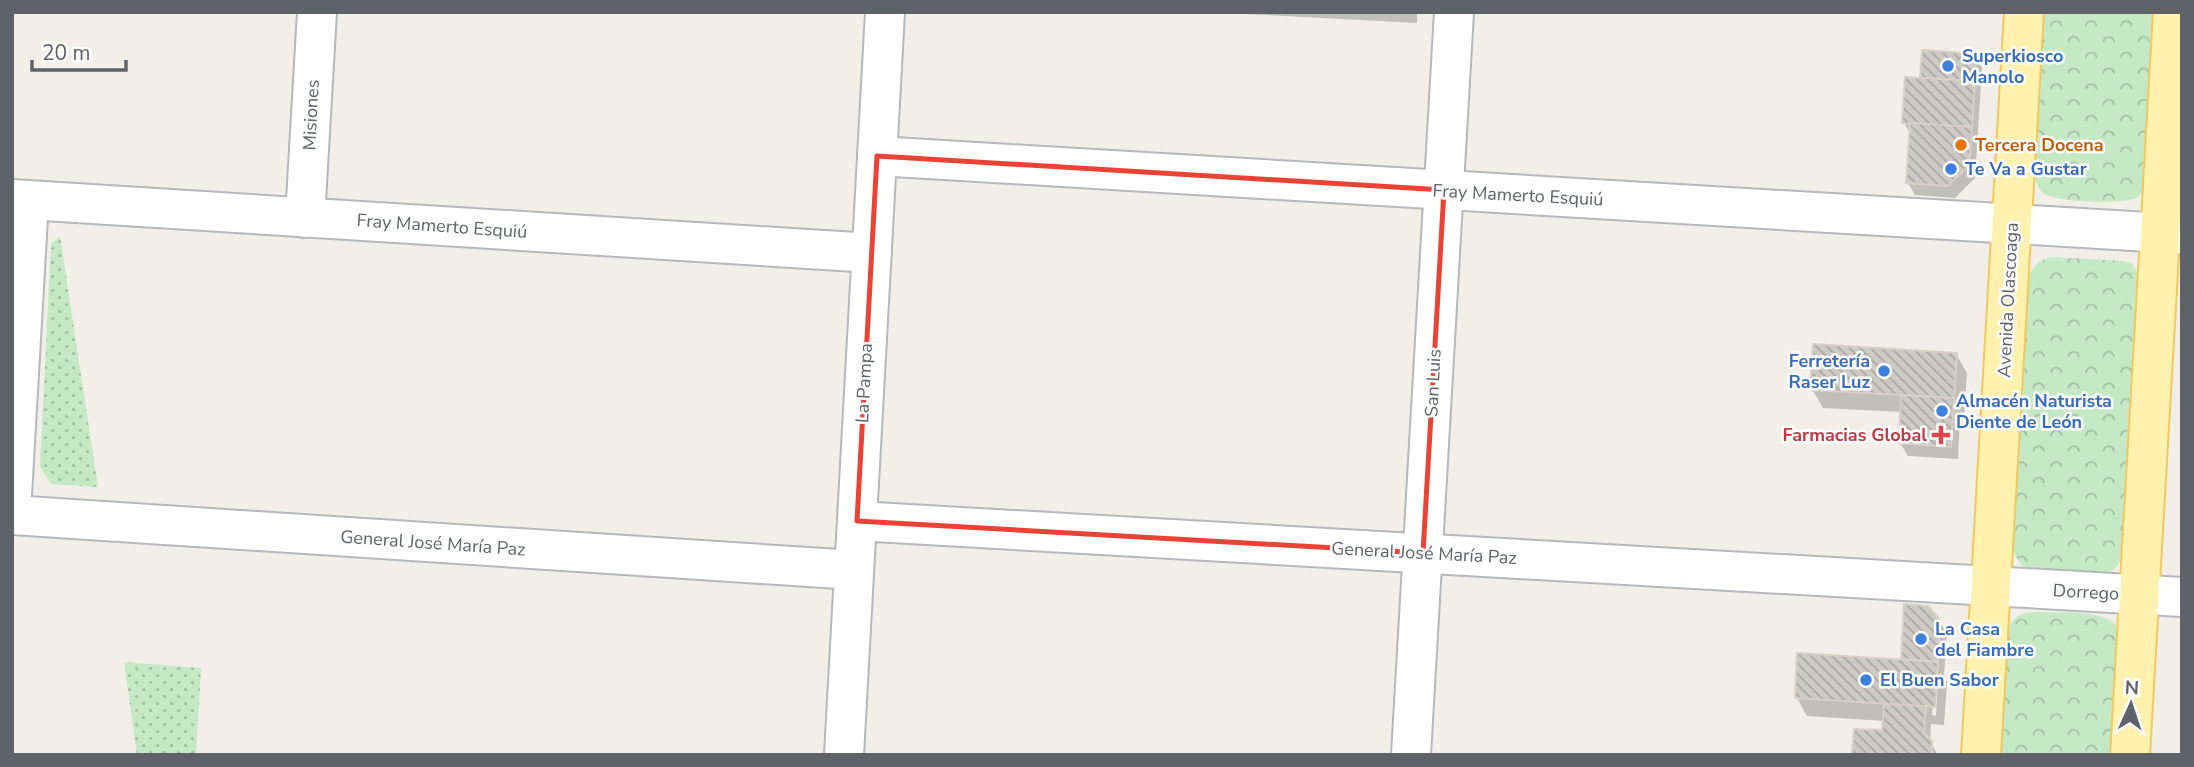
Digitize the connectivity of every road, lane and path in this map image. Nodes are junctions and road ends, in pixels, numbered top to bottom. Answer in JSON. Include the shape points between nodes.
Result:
{"nodes":[{"id":1,"x":317,"y":12,"type":"edge"},
{"id":2,"x":885,"y":12,"type":"edge"},
{"id":3,"x":1454,"y":12,"type":"edge"},
{"id":4,"x":2024,"y":12,"type":"edge"},
{"id":5,"x":2173,"y":12,"type":"edge"},
{"id":6,"x":877,"y":156,"type":"junction"},
{"id":7,"x":1444,"y":190,"type":"junction"},
{"id":8,"x":21,"y":200,"type":"edge"},
{"id":9,"x":305,"y":218,"type":"junction"},
{"id":10,"x":2012,"y":224,"type":"junction"},
{"id":11,"x":2171,"y":234,"type":"edge"},
{"id":12,"x":872,"y":253,"type":"junction"},
{"id":13,"x":12,"y":495,"type":"edge"},
{"id":14,"x":12,"y":515,"type":"edge"},
{"id":15,"x":857,"y":521,"type":"junction"},
{"id":16,"x":1423,"y":553,"type":"junction"},
{"id":17,"x":854,"y":570,"type":"junction"},
{"id":18,"x":1991,"y":586,"type":"junction"},
{"id":19,"x":2139,"y":595,"type":"junction"},
{"id":20,"x":2182,"y":597,"type":"edge"},
{"id":21,"x":844,"y":755,"type":"edge"},
{"id":22,"x":1411,"y":755,"type":"edge"},
{"id":23,"x":1981,"y":755,"type":"edge"},
{"id":24,"x":2130,"y":755,"type":"edge"}],
"edges":[{"from":1,"to":9,"type":"street","name":"Misiones"},
{"from":2,"to":6,"type":"street","name":"La Pampa"},
{"from":3,"to":7,"type":"street","name":"San Luis"},
{"from":4,"to":10,"type":"main road","name":"Avenida Olascoaga"},
{"from":5,"to":11,"type":"main road"},
{"from":6,"to":7,"type":"street","name":"Fray Mamerto Esquiú"},
{"from":6,"to":12,"type":"street","name":"La Pampa"},
{"from":7,"to":10,"type":"street","name":"Fray Mamerto Esquiú"},
{"from":7,"to":16,"type":"street","name":"San Luis"},
{"from":8,"to":9,"type":"street","name":"Fray Mamerto Esquiú"},
{"from":8,"to":13,"type":"street"},
{"from":9,"to":12,"type":"street","name":"Fray Mamerto Esquiú"},
{"from":10,"to":11,"type":"street","name":"Fray Mamerto Esquiú"},
{"from":10,"to":18,"type":"main road","name":"Avenida Olascoaga"},
{"from":11,"to":19,"type":"main road"},
{"from":12,"to":15,"type":"street","name":"La Pampa"},
{"from":14,"to":17,"type":"street","name":"General José María Paz"},
{"from":15,"to":16,"type":"street","name":"General José María Paz"},
{"from":15,"to":17,"type":"street","name":"La Pampa"},
{"from":16,"to":18,"type":"street","name":"General José María Paz"},
{"from":16,"to":22,"type":"street","name":"San Luis"},
{"from":17,"to":21,"type":"street","name":"La Pampa"},
{"from":18,"to":19,"type":"street","name":"Dorrego"},
{"from":18,"to":23,"type":"main road","name":"Avenida Olascoaga"},
{"from":19,"to":20,"type":"street","name":"Dorrego"},
{"from":19,"to":24,"type":"main road"}]}
